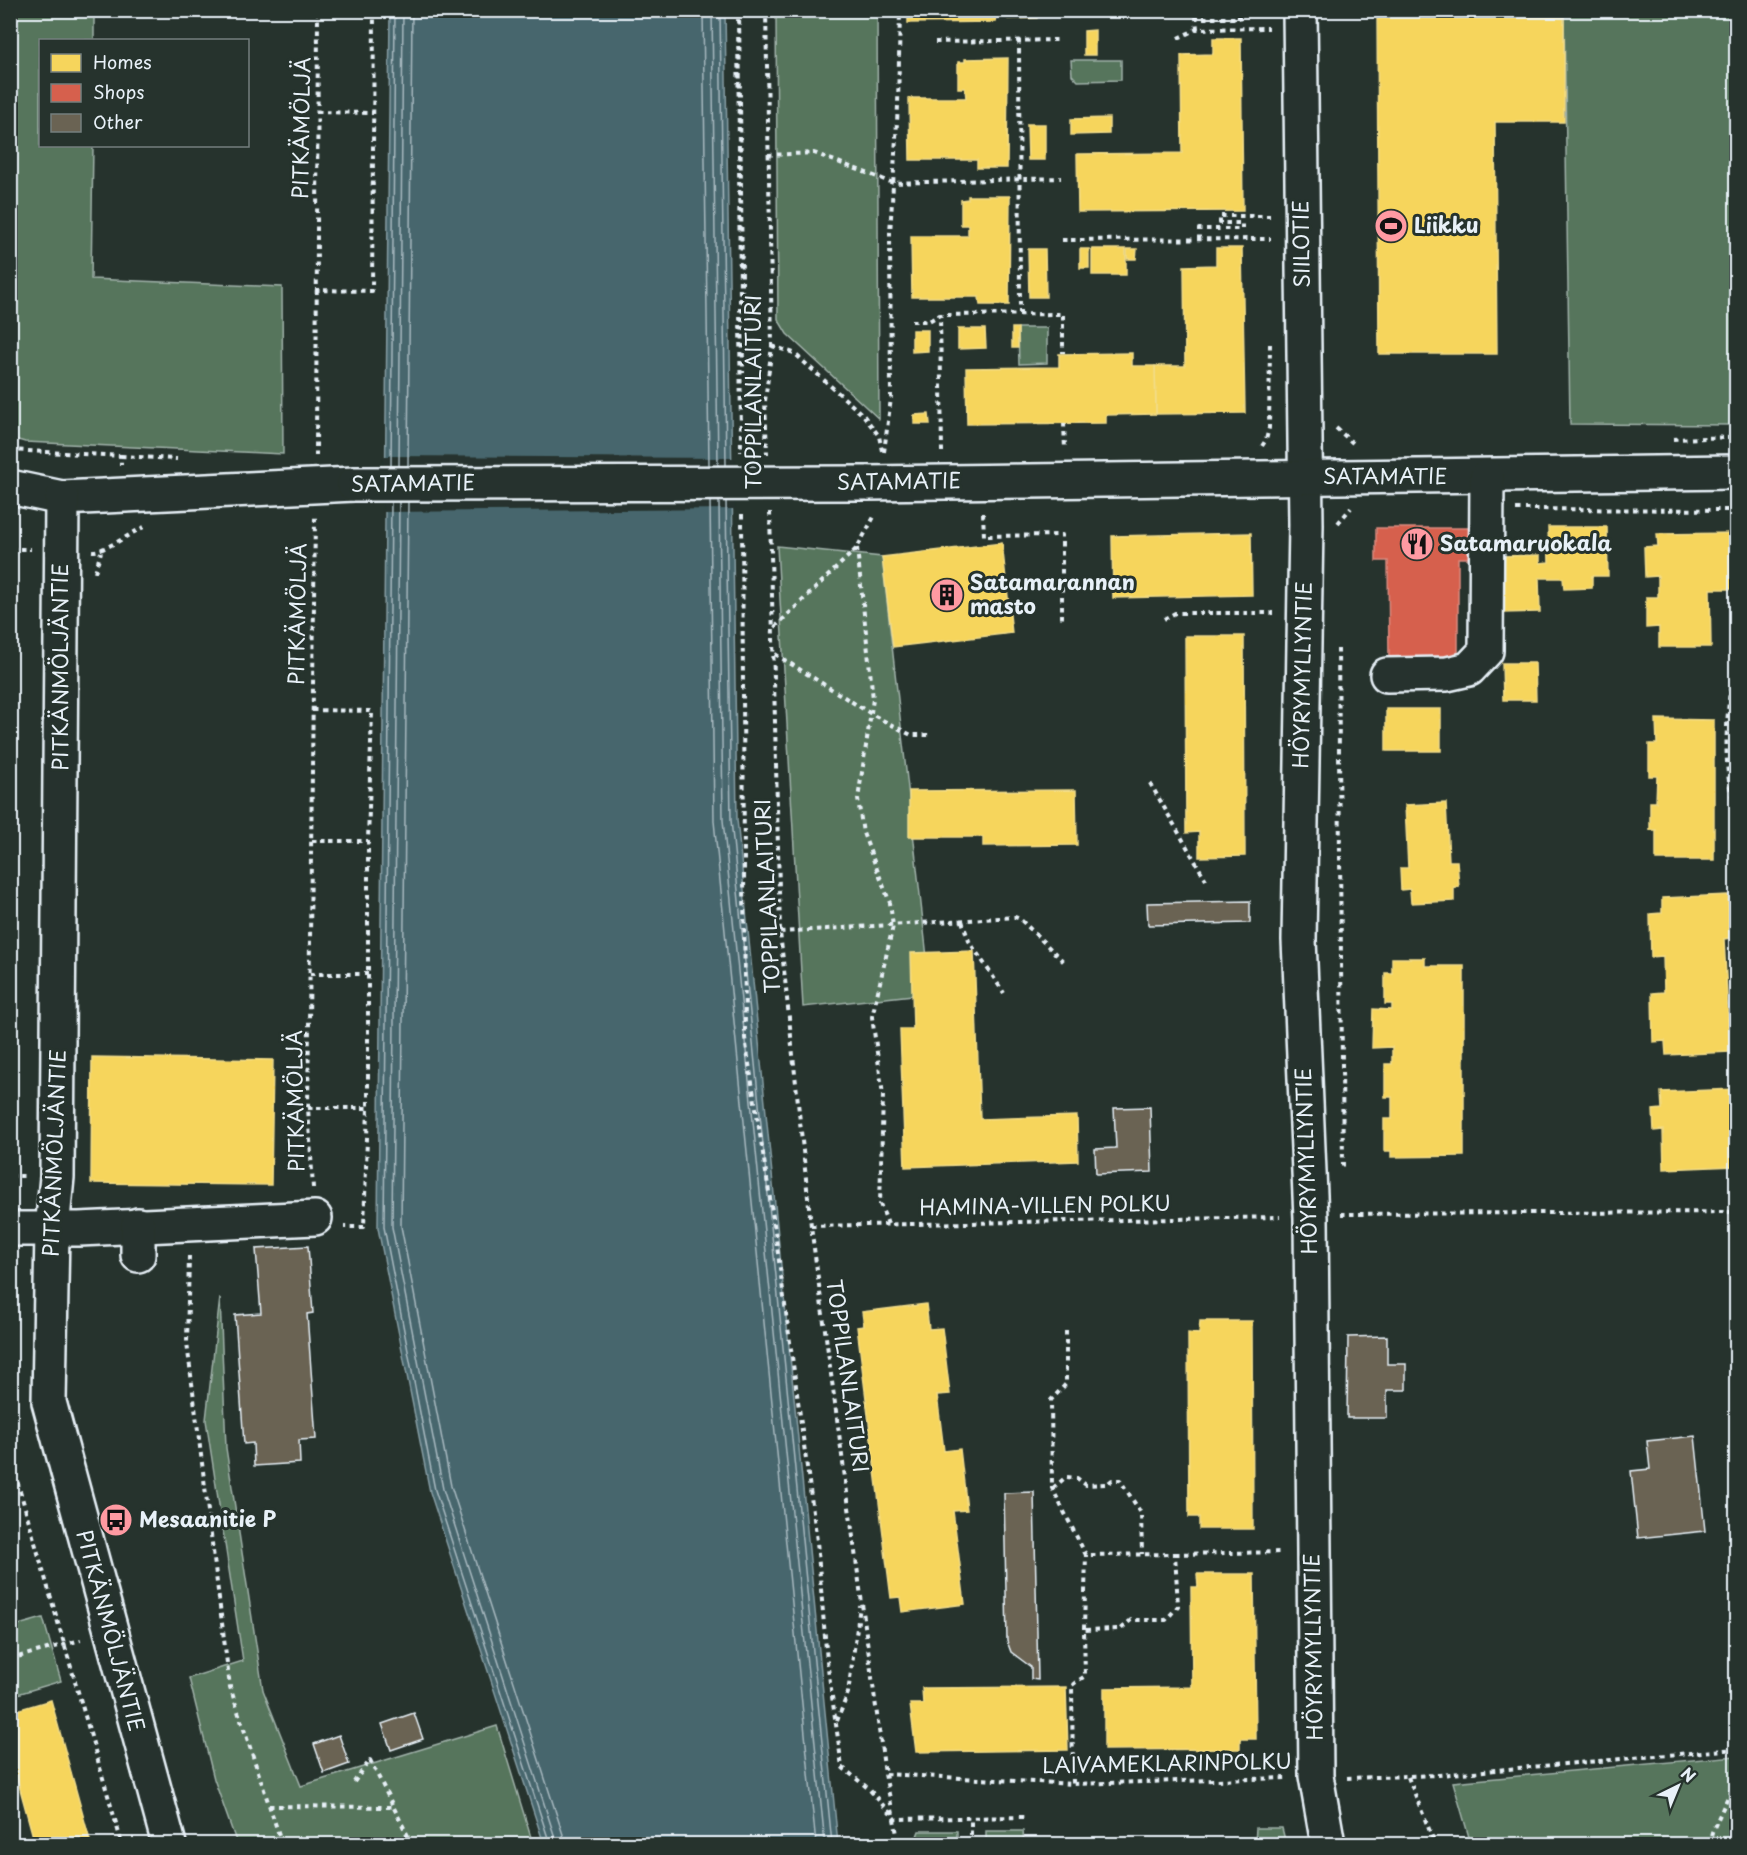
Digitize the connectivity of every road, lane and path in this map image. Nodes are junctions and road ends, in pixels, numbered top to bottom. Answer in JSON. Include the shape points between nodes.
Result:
{"nodes":[{"id":1,"x":318,"y":10,"type":"edge"},
{"id":2,"x":374,"y":10,"type":"edge"},
{"id":3,"x":738,"y":10,"type":"edge"},
{"id":4,"x":766,"y":10,"type":"edge"},
{"id":5,"x":900,"y":10,"type":"edge"},
{"id":6,"x":1218,"y":10,"type":"edge"},
{"id":7,"x":1300,"y":10,"type":"edge"},
{"id":8,"x":1270,"y":28,"type":"dead end"},
{"id":9,"x":1197,"y":29,"type":"junction"},
{"id":10,"x":1178,"y":38,"type":"dead end"},
{"id":11,"x":1019,"y":40,"type":"junction"},
{"id":12,"x":1059,"y":40,"type":"dead end"},
{"id":13,"x":935,"y":42,"type":"dead end"},
{"id":14,"x":317,"y":112,"type":"junction"},
{"id":15,"x":373,"y":113,"type":"junction"},
{"id":16,"x":768,"y":155,"type":"junction"},
{"id":17,"x":1061,"y":178,"type":"dead end"},
{"id":18,"x":1020,"y":179,"type":"junction"},
{"id":19,"x":893,"y":183,"type":"junction"},
{"id":20,"x":1270,"y":216,"type":"dead end"},
{"id":21,"x":1271,"y":239,"type":"dead end"},
{"id":22,"x":1062,"y":240,"type":"dead end"},
{"id":23,"x":1199,"y":240,"type":"junction"},
{"id":24,"x":315,"y":290,"type":"junction"},
{"id":25,"x":1020,"y":314,"type":"junction"},
{"id":26,"x":940,"y":315,"type":"junction"},
{"id":27,"x":912,"y":321,"type":"dead end"},
{"id":28,"x":772,"y":346,"type":"junction"},
{"id":29,"x":1063,"y":353,"type":"dead end"},
{"id":30,"x":743,"y":373,"type":"dead end"},
{"id":31,"x":1064,"y":423,"type":"dead end"},
{"id":32,"x":1269,"y":428,"type":"dead end"},
{"id":33,"x":1304,"y":429,"type":"junction"},
{"id":34,"x":1737,"y":437,"type":"edge"},
{"id":35,"x":1668,"y":439,"type":"dead end"},
{"id":36,"x":1363,"y":444,"type":"dead end"},
{"id":37,"x":1065,"y":454,"type":"dead end"},
{"id":38,"x":741,"y":457,"type":"dead end"},
{"id":39,"x":942,"y":457,"type":"dead end"},
{"id":40,"x":768,"y":461,"type":"dead end"},
{"id":41,"x":1737,"y":472,"type":"edge"},
{"id":42,"x":1487,"y":476,"type":"junction"},
{"id":43,"x":1304,"y":477,"type":"junction"},
{"id":44,"x":877,"y":483,"type":"junction"},
{"id":45,"x":10,"y":488,"type":"edge"},
{"id":46,"x":62,"y":498,"type":"junction"},
{"id":47,"x":741,"y":504,"type":"dead end"},
{"id":48,"x":982,"y":506,"type":"dead end"},
{"id":49,"x":315,"y":508,"type":"junction"},
{"id":50,"x":770,"y":508,"type":"dead end"},
{"id":51,"x":1351,"y":508,"type":"dead end"},
{"id":52,"x":1362,"y":509,"type":"dead end"},
{"id":53,"x":1487,"y":509,"type":"junction"},
{"id":54,"x":1737,"y":510,"type":"edge"},
{"id":55,"x":146,"y":526,"type":"dead end"},
{"id":56,"x":60,"y":548,"type":"junction"},
{"id":57,"x":856,"y":548,"type":"junction"},
{"id":58,"x":11,"y":549,"type":"edge"},
{"id":59,"x":11,"y":565,"type":"edge"},
{"id":60,"x":1275,"y":613,"type":"dead end"},
{"id":61,"x":1164,"y":619,"type":"dead end"},
{"id":62,"x":1062,"y":622,"type":"dead end"},
{"id":63,"x":775,"y":627,"type":"junction"},
{"id":64,"x":1737,"y":642,"type":"edge"},
{"id":65,"x":10,"y":654,"type":"edge"},
{"id":66,"x":775,"y":654,"type":"junction"},
{"id":67,"x":1387,"y":675,"type":"dead end"},
{"id":68,"x":312,"y":710,"type":"junction"},
{"id":69,"x":873,"y":715,"type":"junction"},
{"id":70,"x":929,"y":735,"type":"dead end"},
{"id":71,"x":1150,"y":783,"type":"dead end"},
{"id":72,"x":1737,"y":810,"type":"edge"},
{"id":73,"x":312,"y":841,"type":"junction"},
{"id":74,"x":368,"y":841,"type":"junction"},
{"id":75,"x":1206,"y":880,"type":"dead end"},
{"id":76,"x":962,"y":921,"type":"junction"},
{"id":77,"x":893,"y":926,"type":"junction"},
{"id":78,"x":780,"y":932,"type":"junction"},
{"id":79,"x":1066,"y":964,"type":"dead end"},
{"id":80,"x":310,"y":974,"type":"junction"},
{"id":81,"x":368,"y":974,"type":"junction"},
{"id":82,"x":1004,"y":993,"type":"dead end"},
{"id":83,"x":308,"y":1108,"type":"junction"},
{"id":84,"x":368,"y":1108,"type":"junction"},
{"id":85,"x":1737,"y":1212,"type":"edge"},
{"id":86,"x":1295,"y":1218,"type":"junction"},
{"id":87,"x":190,"y":1222,"type":"junction"},
{"id":88,"x":328,"y":1222,"type":"junction"},
{"id":89,"x":888,"y":1224,"type":"junction"},
{"id":90,"x":811,"y":1226,"type":"junction"},
{"id":91,"x":10,"y":1229,"type":"edge"},
{"id":92,"x":52,"y":1230,"type":"junction"},
{"id":93,"x":1066,"y":1331,"type":"dead end"},
{"id":94,"x":10,"y":1456,"type":"edge"},
{"id":95,"x":1052,"y":1488,"type":"junction"},
{"id":96,"x":1284,"y":1552,"type":"dead end"},
{"id":97,"x":1142,"y":1554,"type":"junction"},
{"id":98,"x":1175,"y":1554,"type":"junction"},
{"id":99,"x":1086,"y":1555,"type":"junction"},
{"id":100,"x":861,"y":1599,"type":"junction"},
{"id":101,"x":1084,"y":1630,"type":"junction"},
{"id":102,"x":111,"y":1634,"type":"junction"},
{"id":103,"x":65,"y":1643,"type":"junction"},
{"id":104,"x":10,"y":1659,"type":"edge"},
{"id":105,"x":836,"y":1723,"type":"junction"},
{"id":106,"x":1737,"y":1749,"type":"edge"},
{"id":107,"x":885,"y":1774,"type":"junction"},
{"id":108,"x":1316,"y":1776,"type":"junction"},
{"id":109,"x":1408,"y":1777,"type":"junction"},
{"id":110,"x":1737,"y":1779,"type":"edge"},
{"id":111,"x":354,"y":1782,"type":"dead end"},
{"id":112,"x":1073,"y":1784,"type":"junction"},
{"id":113,"x":269,"y":1806,"type":"junction"},
{"id":114,"x":392,"y":1807,"type":"junction"},
{"id":115,"x":1024,"y":1817,"type":"dead end"},
{"id":116,"x":971,"y":1818,"type":"junction"},
{"id":117,"x":895,"y":1819,"type":"junction"},
{"id":118,"x":122,"y":1845,"type":"edge"},
{"id":119,"x":169,"y":1845,"type":"edge"},
{"id":120,"x":282,"y":1845,"type":"edge"},
{"id":121,"x":412,"y":1845,"type":"edge"},
{"id":122,"x":899,"y":1845,"type":"edge"},
{"id":123,"x":971,"y":1845,"type":"edge"},
{"id":124,"x":1328,"y":1845,"type":"edge"},
{"id":125,"x":1435,"y":1845,"type":"edge"},
{"id":126,"x":1709,"y":1845,"type":"edge"}],
"edges":[{"from":1,"to":14,"type":"path","name":"PITKÄMÖLJÄ"},
{"from":2,"to":15,"type":"path"},
{"from":3,"to":30,"type":"path"},
{"from":3,"to":38,"type":"path"},
{"from":4,"to":16,"type":"path","name":"TOPPILANLAITURI"},
{"from":5,"to":19,"type":"path"},
{"from":6,"to":9,"type":"path","via":[[1239,12],[1239,18],[1196,18]]},
{"from":7,"to":33,"type":"street","name":"SIILOTIE"},
{"from":8,"to":9,"type":"path"},
{"from":9,"to":10,"type":"path"},
{"from":11,"to":12,"type":"path"},
{"from":11,"to":13,"type":"path"},
{"from":11,"to":18,"type":"path"},
{"from":14,"to":15,"type":"path"},
{"from":14,"to":24,"type":"path","name":"PITKÄMÖLJÄ"},
{"from":15,"to":24,"type":"path","via":[[372,291]]},
{"from":16,"to":19,"type":"path","via":[[814,153]]},
{"from":16,"to":28,"type":"path","name":"TOPPILANLAITURI"},
{"from":17,"to":18,"type":"path"},
{"from":18,"to":19,"type":"path"},
{"from":18,"to":25,"type":"path"},
{"from":19,"to":44,"type":"path","via":[[891,398]]},
{"from":20,"to":23,"type":"path","via":[[1220,216],[1220,223],[1242,223],[1242,229],[1199,229]]},
{"from":21,"to":23,"type":"path"},
{"from":22,"to":23,"type":"path"},
{"from":24,"to":49,"type":"path","name":"PITKÄMÖLJÄ"},
{"from":25,"to":26,"type":"path"},
{"from":25,"to":29,"type":"path","via":[[1063,314]]},
{"from":26,"to":27,"type":"path","via":[[929,321]]},
{"from":26,"to":39,"type":"path"},
{"from":28,"to":40,"type":"path","name":"TOPPILANLAITURI","via":[[765,401]]},
{"from":28,"to":44,"type":"path","via":[[794,352],[864,416],[879,436]]},
{"from":31,"to":37,"type":"path"},
{"from":32,"to":33,"type":"path"},
{"from":33,"to":36,"type":"path","via":[[1336,428],[1351,444]]},
{"from":33,"to":43,"type":"street","name":"SIILOTIE"},
{"from":34,"to":35,"type":"path"},
{"from":41,"to":42,"type":"street","name":"SATAMATIE"},
{"from":42,"to":43,"type":"street","name":"SATAMATIE"},
{"from":42,"to":53,"type":"street"},
{"from":43,"to":44,"type":"street","name":"SATAMATIE"},
{"from":43,"to":86,"type":"street","name":"HÖYRYMYLLYNTIE"},
{"from":44,"to":49,"type":"street","name":"SATAMATIE","bridge":true,"via":[[354,484]]},
{"from":44,"to":57,"type":"path"},
{"from":45,"to":46,"type":"street"},
{"from":46,"to":49,"type":"street","name":"SATAMATIE"},
{"from":46,"to":56,"type":"street","name":"PITKÄNMÖLJÄNTIE"},
{"from":47,"to":105,"type":"path","via":[[745,1038],[818,1541]]},
{"from":48,"to":62,"type":"path","via":[[984,536],[1062,535]]},
{"from":49,"to":68,"type":"path","name":"PITKÄMÖLJÄ"},
{"from":50,"to":63,"type":"path","name":"TOPPILANLAITURI"},
{"from":51,"to":52,"type":"path"},
{"from":53,"to":54,"type":"path"},
{"from":53,"to":67,"type":"street","via":[[1486,651],[1469,669],[1447,674]]},
{"from":55,"to":56,"type":"path","via":[[101,552]]},
{"from":56,"to":58,"type":"path"},
{"from":56,"to":92,"type":"street","name":"PITKÄNMÖLJÄNTIE","via":[[58,1153]]},
{"from":57,"to":63,"type":"path"},
{"from":57,"to":69,"type":"path"},
{"from":58,"to":59,"type":"path"},
{"from":59,"to":65,"type":"path"},
{"from":60,"to":61,"type":"path","via":[[1174,613]]},
{"from":63,"to":66,"type":"path","name":"TOPPILANLAITURI"},
{"from":64,"to":72,"type":"path","via":[[1729,721],[1729,788]]},
{"from":66,"to":69,"type":"path"},
{"from":66,"to":78,"type":"path","name":"TOPPILANLAITURI"},
{"from":68,"to":73,"type":"path","name":"PITKÄMÖLJÄ"},
{"from":68,"to":74,"type":"path","via":[[372,711]]},
{"from":69,"to":70,"type":"path","via":[[911,735]]},
{"from":69,"to":77,"type":"path","via":[[859,786],[859,809],[863,833],[890,903]]},
{"from":71,"to":75,"type":"path"},
{"from":73,"to":74,"type":"path"},
{"from":73,"to":80,"type":"path","name":"PITKÄMÖLJÄ"},
{"from":74,"to":81,"type":"path"},
{"from":76,"to":77,"type":"path"},
{"from":76,"to":79,"type":"path","via":[[1020,919]]},
{"from":76,"to":82,"type":"path","via":[[969,941]]},
{"from":77,"to":78,"type":"path"},
{"from":77,"to":89,"type":"path","via":[[872,1017],[883,1095],[880,1204]]},
{"from":78,"to":90,"type":"path","name":"TOPPILANLAITURI"},
{"from":80,"to":81,"type":"path"},
{"from":80,"to":83,"type":"path","name":"PITKÄMÖLJÄ"},
{"from":81,"to":84,"type":"path"},
{"from":83,"to":84,"type":"path"},
{"from":83,"to":88,"type":"path","name":"PITKÄMÖLJÄ"},
{"from":84,"to":88,"type":"path","via":[[364,1227]]},
{"from":85,"to":86,"type":"path","name":"HAMINA-VILLEN POLKU","via":[[1343,1214]]},
{"from":86,"to":89,"type":"path","name":"HAMINA-VILLEN POLKU"},
{"from":86,"to":108,"type":"street","name":"HÖYRYMYLLYNTIE"},
{"from":87,"to":88,"type":"street"},
{"from":87,"to":92,"type":"street","via":[[138,1240]]},
{"from":87,"to":113,"type":"path","via":[[187,1343],[230,1687]]},
{"from":89,"to":90,"type":"path","name":"HAMINA-VILLEN POLKU"},
{"from":90,"to":100,"type":"path","name":"TOPPILANLAITURI"},
{"from":91,"to":92,"type":"street"},
{"from":92,"to":102,"type":"street","name":"PITKÄNMÖLJÄNTIE","via":[[49,1402]]},
{"from":93,"to":95,"type":"path","via":[[1066,1384],[1051,1400]]},
{"from":94,"to":103,"type":"path"},
{"from":95,"to":97,"type":"path","via":[[1066,1477],[1077,1478],[1086,1485],[1120,1480],[1141,1513]]},
{"from":95,"to":99,"type":"path"},
{"from":96,"to":98,"type":"path"},
{"from":97,"to":98,"type":"path"},
{"from":97,"to":99,"type":"path"},
{"from":98,"to":101,"type":"path","via":[[1178,1606],[1166,1620],[1131,1620],[1121,1629]]},
{"from":99,"to":101,"type":"path"},
{"from":100,"to":105,"type":"path","via":[[848,1693]]},
{"from":100,"to":107,"type":"path","name":"TOPPILANLAITURI"},
{"from":101,"to":112,"type":"path","via":[[1085,1676],[1072,1685]]},
{"from":102,"to":103,"type":"path"},
{"from":102,"to":119,"type":"street","name":"PITKÄNMÖLJÄNTIE"},
{"from":103,"to":104,"type":"path"},
{"from":103,"to":118,"type":"path"},
{"from":105,"to":117,"type":"path","via":[[842,1767],[869,1789]]},
{"from":106,"to":109,"type":"path","name":"LAIVAMEKLARINPOLKU"},
{"from":107,"to":112,"type":"path","name":"LAIVAMEKLARINPOLKU"},
{"from":107,"to":117,"type":"path","name":"TOPPILANLAITURI"},
{"from":108,"to":109,"type":"path","name":"LAIVAMEKLARINPOLKU"},
{"from":108,"to":112,"type":"path","name":"LAIVAMEKLARINPOLKU"},
{"from":108,"to":124,"type":"street","name":"HÖYRYMYLLYNTIE"},
{"from":109,"to":125,"type":"path"},
{"from":110,"to":126,"type":"path"},
{"from":111,"to":114,"type":"path","via":[[370,1760]]},
{"from":113,"to":114,"type":"path"},
{"from":113,"to":120,"type":"path"},
{"from":114,"to":121,"type":"path"},
{"from":115,"to":116,"type":"path"},
{"from":116,"to":117,"type":"path"},
{"from":116,"to":123,"type":"path"},
{"from":117,"to":122,"type":"path","name":"TOPPILANLAITURI"}]}
